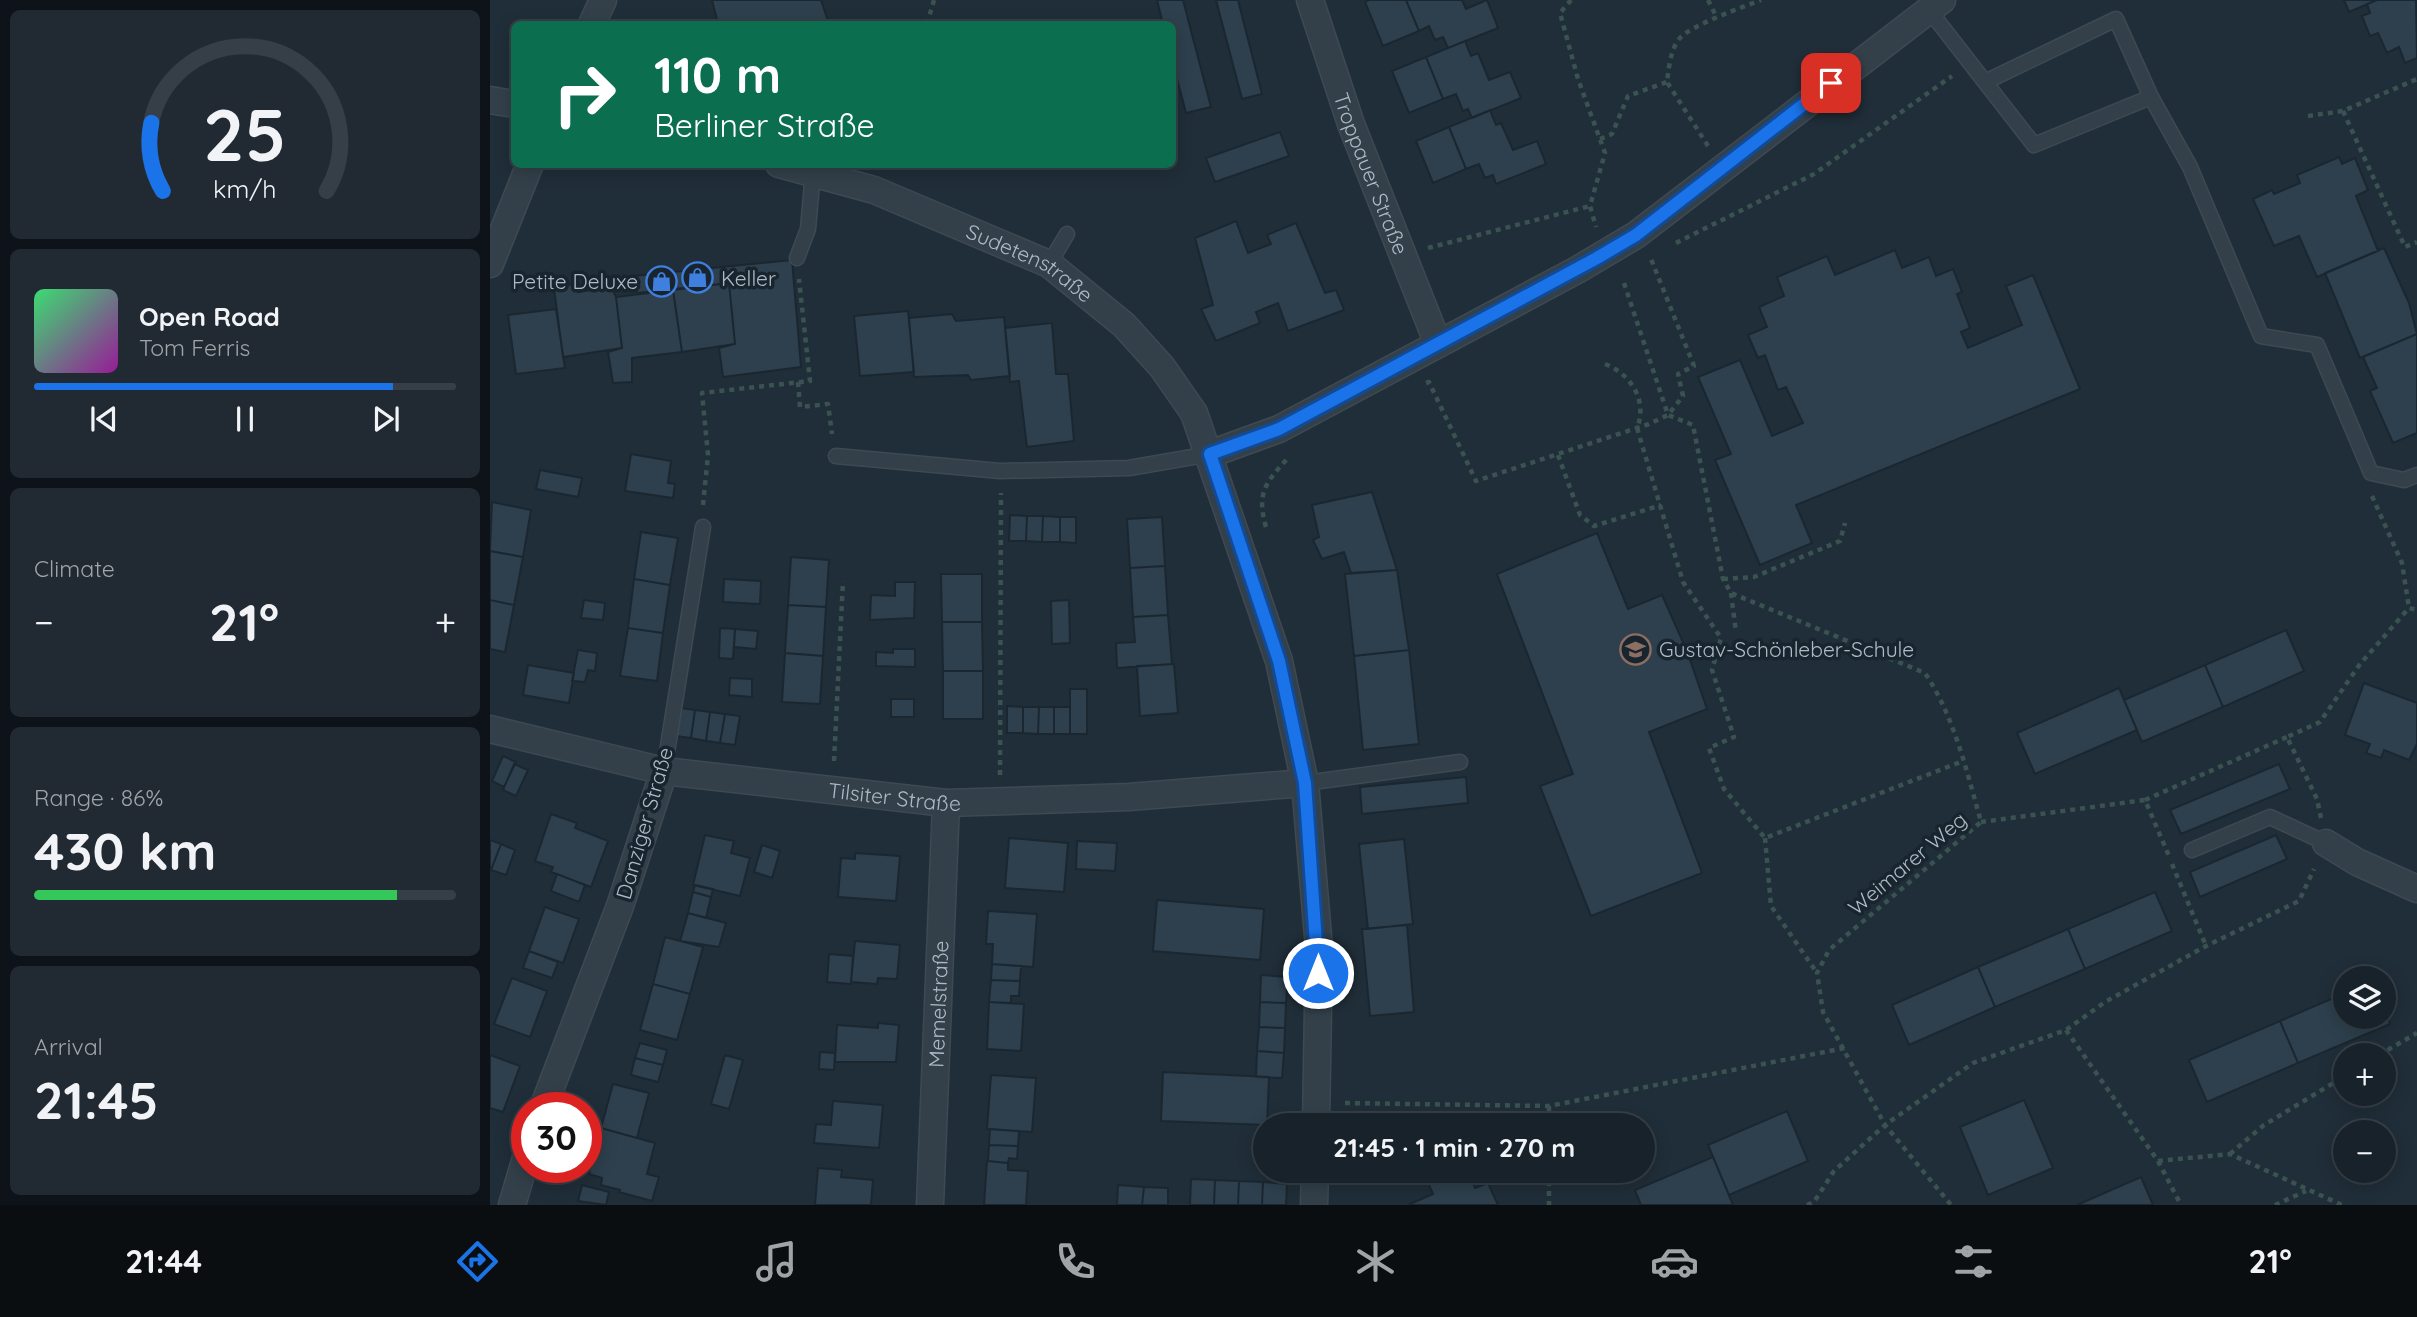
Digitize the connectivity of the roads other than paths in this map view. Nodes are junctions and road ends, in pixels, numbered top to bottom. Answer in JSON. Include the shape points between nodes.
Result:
{"nodes":[{"id":1,"x":603,"y":0,"type":"edge"},
{"id":2,"x":1310,"y":0,"type":"edge"},
{"id":3,"x":1936,"y":5,"type":"edge"},
{"id":4,"x":593,"y":21,"type":"edge"},
{"id":5,"x":1985,"y":82,"type":"junction"},
{"id":6,"x":2151,"y":97,"type":"junction"},
{"id":7,"x":490,"y":100,"type":"edge"},
{"id":8,"x":511,"y":104,"type":"edge"},
{"id":9,"x":528,"y":168,"type":"edge"},
{"id":10,"x":794,"y":168,"type":"edge"},
{"id":11,"x":813,"y":173,"type":"junction"},
{"id":12,"x":1067,"y":234,"type":"dead end"},
{"id":13,"x":797,"y":258,"type":"road end"},
{"id":14,"x":490,"y":264,"type":"edge"},
{"id":15,"x":1049,"y":264,"type":"junction"},
{"id":16,"x":1438,"y":344,"type":"junction"},
{"id":17,"x":1210,"y":454,"type":"junction"},
{"id":18,"x":836,"y":456,"type":"dead end"},
{"id":19,"x":2417,"y":475,"type":"edge"},
{"id":20,"x":703,"y":527,"type":"road end"},
{"id":21,"x":490,"y":729,"type":"edge"},
{"id":22,"x":1460,"y":762,"type":"dead end"},
{"id":23,"x":664,"y":771,"type":"junction"},
{"id":24,"x":1305,"y":783,"type":"junction"},
{"id":25,"x":946,"y":803,"type":"junction"},
{"id":26,"x":2326,"y":843,"type":"joint"},
{"id":27,"x":2192,"y":849,"type":"dead end"},
{"id":28,"x":2417,"y":889,"type":"edge"},
{"id":29,"x":548,"y":1092,"type":"edge"},
{"id":30,"x":1316,"y":1113,"type":"edge"},
{"id":31,"x":518,"y":1183,"type":"edge"},
{"id":32,"x":1315,"y":1183,"type":"edge"},
{"id":33,"x":512,"y":1205,"type":"edge"},
{"id":34,"x":930,"y":1205,"type":"edge"},
{"id":35,"x":1314,"y":1205,"type":"edge"}],
"edges":[{"from":1,"to":4,"type":"street"},
{"from":2,"to":16,"type":"street","name":"Troppauer Straße","via":[[1351,124]]},
{"from":3,"to":5,"type":"lane"},
{"from":3,"to":16,"type":"street","via":[[1636,235]]},
{"from":5,"to":6,"type":"lane","via":[[2034,145]]},
{"from":5,"to":6,"type":"lane","via":[[2116,19]]},
{"from":6,"to":19,"type":"lane","via":[[2190,167],[2261,336],[2317,345],[2371,473],[2404,480]]},
{"from":7,"to":8,"type":"street"},
{"from":9,"to":14,"type":"street"},
{"from":10,"to":11,"type":"street","name":"Sudetenstraße"},
{"from":11,"to":13,"type":"lane","via":[[808,229]]},
{"from":11,"to":15,"type":"street","name":"Sudetenstraße","via":[[874,190]]},
{"from":12,"to":15,"type":"lane"},
{"from":15,"to":17,"type":"street","name":"Sudetenstraße","via":[[1124,325],[1162,367],[1194,413]]},
{"from":16,"to":17,"type":"street","via":[[1279,429]]},
{"from":17,"to":18,"type":"lane","via":[[1129,468],[1000,471]]},
{"from":17,"to":24,"type":"street","name":"Sudetenstraße","via":[[1279,661]]},
{"from":20,"to":23,"type":"lane","name":"Danziger Straße"},
{"from":21,"to":23,"type":"street","name":"Tilsiter Straße"},
{"from":22,"to":24,"type":"lane"},
{"from":23,"to":25,"type":"street","name":"Tilsiter Straße"},
{"from":23,"to":29,"type":"street","name":"Danziger Straße","via":[[620,906]]},
{"from":24,"to":25,"type":"street","name":"Tilsiter Straße"},
{"from":24,"to":30,"type":"street","name":"Sudetenstraße","via":[[1319,948]]},
{"from":25,"to":34,"type":"street","name":"Memelstraße"},
{"from":26,"to":27,"type":"lane","via":[[2270,817]]},
{"from":26,"to":28,"type":"street"},
{"from":31,"to":33,"type":"street"},
{"from":32,"to":35,"type":"street"}]}
